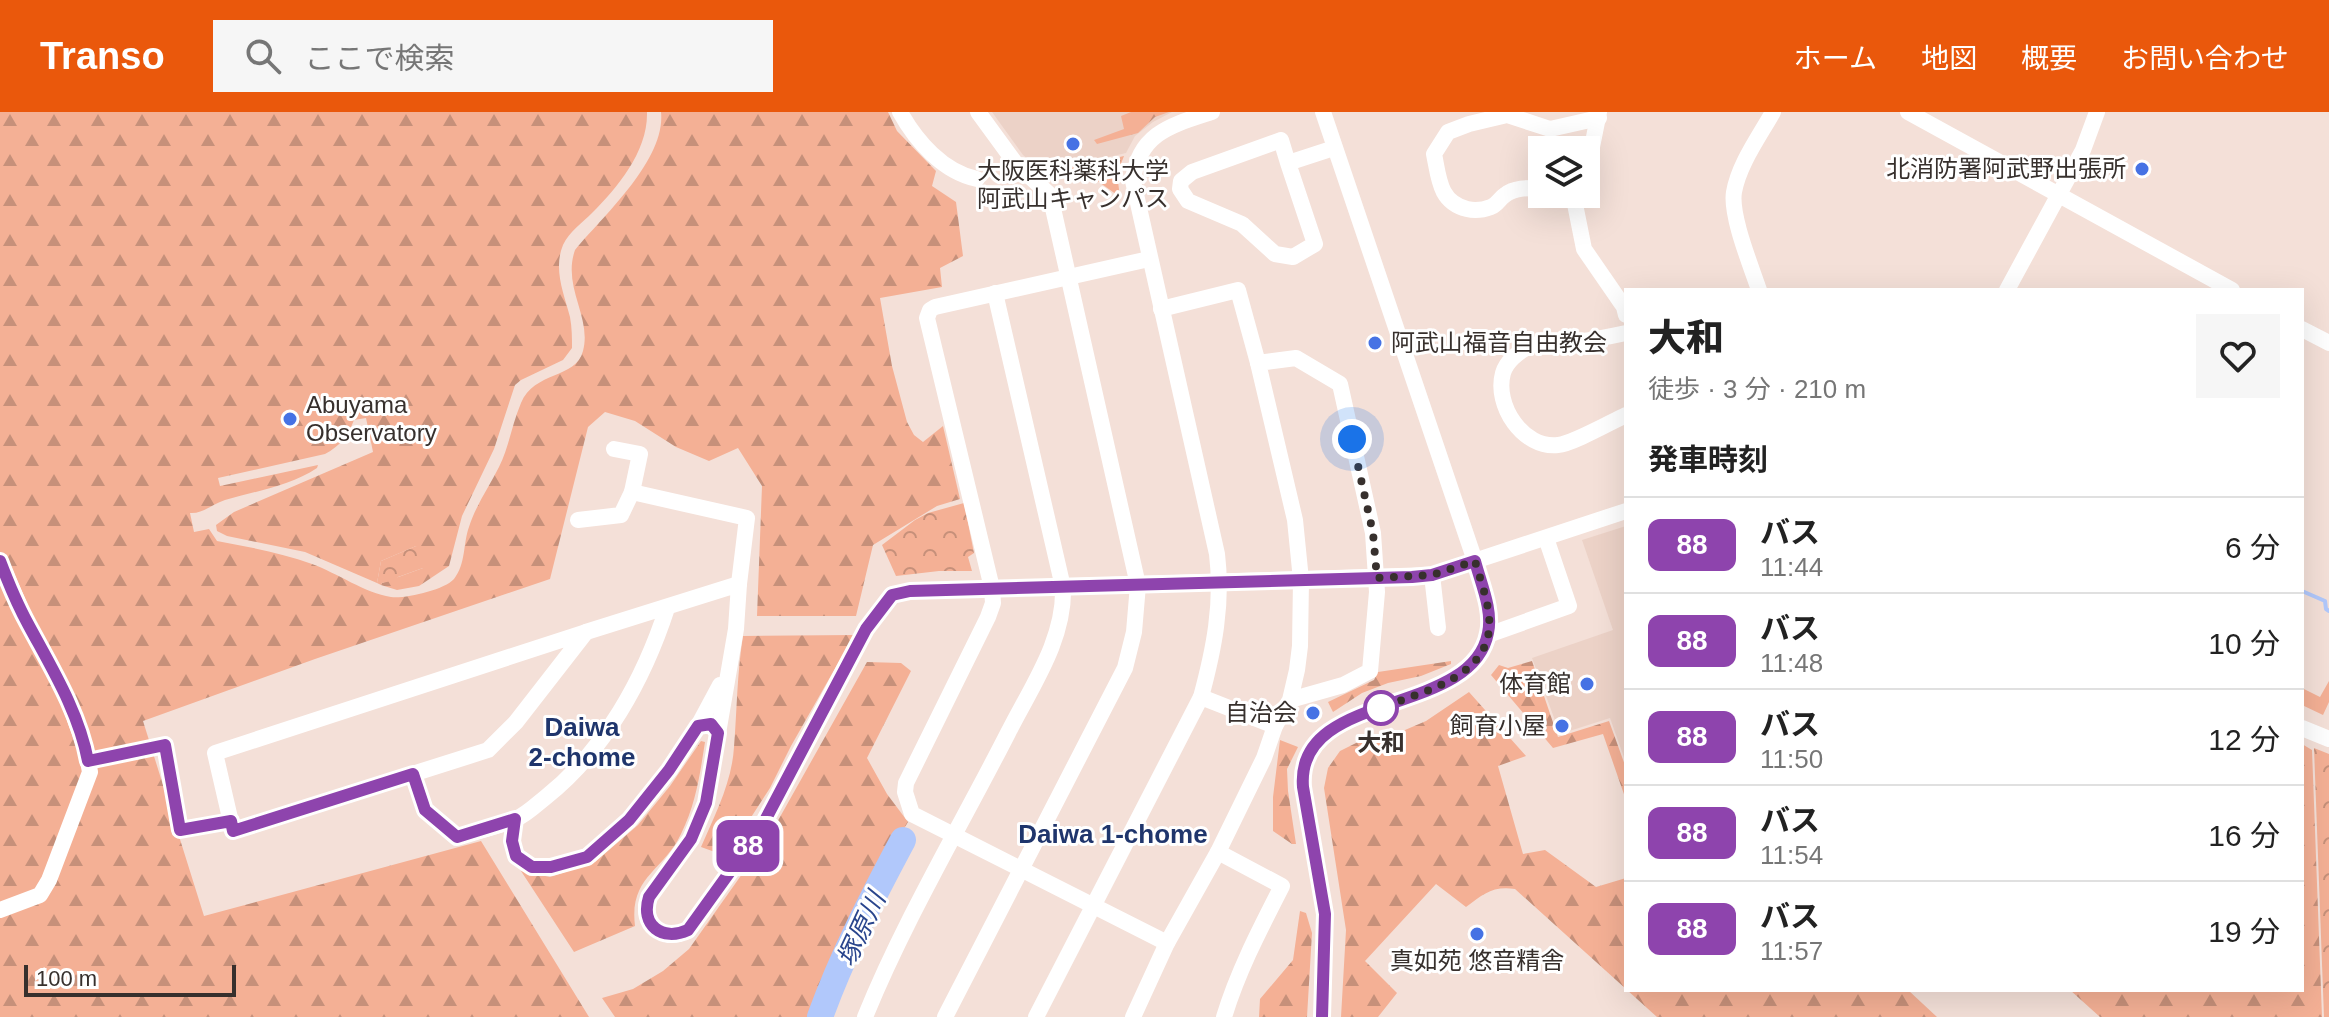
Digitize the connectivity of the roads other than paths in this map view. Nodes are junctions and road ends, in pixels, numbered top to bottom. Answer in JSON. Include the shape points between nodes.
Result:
{"nodes":[{"id":1,"x":900,"y":112,"type":"edge"},
{"id":2,"x":978,"y":112,"type":"edge"},
{"id":3,"x":1212,"y":112,"type":"edge"},
{"id":4,"x":1323,"y":112,"type":"edge"},
{"id":5,"x":1773,"y":112,"type":"edge"},
{"id":6,"x":1908,"y":112,"type":"edge"},
{"id":7,"x":2097,"y":112,"type":"edge"},
{"id":8,"x":1599,"y":115,"type":"edge"},
{"id":9,"x":1594,"y":136,"type":"edge"},
{"id":10,"x":1334,"y":148,"type":"junction"},
{"id":11,"x":1288,"y":163,"type":"junction"},
{"id":12,"x":977,"y":179,"type":"dead end"},
{"id":13,"x":1528,"y":189,"type":"edge"},
{"id":14,"x":2058,"y":196,"type":"junction"},
{"id":15,"x":1576,"y":208,"type":"edge"},
{"id":16,"x":1149,"y":259,"type":"junction"},
{"id":17,"x":1069,"y":276,"type":"junction"},
{"id":18,"x":1758,"y":288,"type":"edge"},
{"id":19,"x":2008,"y":288,"type":"edge"},
{"id":20,"x":2229,"y":288,"type":"edge"},
{"id":21,"x":995,"y":293,"type":"junction"},
{"id":22,"x":1624,"y":307,"type":"edge"},
{"id":23,"x":1161,"y":309,"type":"junction"},
{"id":24,"x":2304,"y":330,"type":"edge"},
{"id":25,"x":1624,"y":333,"type":"edge"},
{"id":26,"x":2329,"y":343,"type":"edge"},
{"id":27,"x":1258,"y":363,"type":"junction"},
{"id":28,"x":1624,"y":416,"type":"edge"},
{"id":29,"x":614,"y":449,"type":"dead end"},
{"id":30,"x":632,"y":492,"type":"junction"},
{"id":31,"x":1624,"y":512,"type":"edge"},
{"id":32,"x":578,"y":520,"type":"dead end"},
{"id":33,"x":1546,"y":538,"type":"junction"},
{"id":34,"x":0,"y":561,"type":"edge"},
{"id":35,"x":1475,"y":561,"type":"junction"},
{"id":36,"x":1432,"y":575,"type":"junction"},
{"id":37,"x":1377,"y":578,"type":"junction"},
{"id":38,"x":1301,"y":580,"type":"junction"},
{"id":39,"x":1221,"y":582,"type":"junction"},
{"id":40,"x":739,"y":584,"type":"junction"},
{"id":41,"x":1138,"y":585,"type":"junction"},
{"id":42,"x":1063,"y":587,"type":"junction"},
{"id":43,"x":992,"y":588,"type":"junction"},
{"id":44,"x":667,"y":608,"type":"junction"},
{"id":45,"x":1438,"y":628,"type":"dead end"},
{"id":46,"x":586,"y":632,"type":"junction"},
{"id":47,"x":1488,"y":635,"type":"junction"},
{"id":48,"x":732,"y":655,"type":"junction"},
{"id":49,"x":1201,"y":697,"type":"junction"},
{"id":50,"x":1290,"y":700,"type":"junction"},
{"id":51,"x":698,"y":726,"type":"junction"},
{"id":52,"x":1275,"y":726,"type":"junction"},
{"id":53,"x":2304,"y":729,"type":"edge"},
{"id":54,"x":718,"y":733,"type":"junction"},
{"id":55,"x":2329,"y":739,"type":"edge"},
{"id":56,"x":88,"y":761,"type":"junction"},
{"id":57,"x":413,"y":774,"type":"junction"},
{"id":58,"x":515,"y":819,"type":"junction"},
{"id":59,"x":231,"y":821,"type":"junction"},
{"id":60,"x":955,"y":836,"type":"junction"},
{"id":61,"x":1218,"y":852,"type":"junction"},
{"id":62,"x":1021,"y":869,"type":"junction"},
{"id":63,"x":1093,"y":906,"type":"junction"},
{"id":64,"x":0,"y":910,"type":"edge"},
{"id":65,"x":1167,"y":943,"type":"junction"},
{"id":66,"x":865,"y":1017,"type":"edge"},
{"id":67,"x":945,"y":1017,"type":"edge"},
{"id":68,"x":1036,"y":1017,"type":"edge"},
{"id":69,"x":1133,"y":1017,"type":"edge"},
{"id":70,"x":1224,"y":1017,"type":"edge"},
{"id":71,"x":1322,"y":1017,"type":"edge"}],
"edges":[{"from":1,"to":12,"type":"street","via":[[931,152],[954,171]]},
{"from":2,"to":17,"type":"street","via":[[1016,164],[1049,193]]},
{"from":3,"to":16,"type":"street","via":[[1164,129],[1138,160],[1133,189]]},
{"from":4,"to":10,"type":"street"},
{"from":5,"to":18,"type":"street","via":[[1734,194]]},
{"from":6,"to":14,"type":"street"},
{"from":7,"to":14,"type":"street"},
{"from":8,"to":9,"type":"street"},
{"from":8,"to":13,"type":"street","via":[[1550,129],[1507,115],[1492,117],[1448,132],[1434,154],[1445,197],[1457,207],[1487,209],[1505,195]]},
{"from":10,"to":11,"type":"street"},
{"from":10,"to":35,"type":"street"},
{"from":11,"to":11,"type":"street","via":[[1315,244],[1293,257],[1275,254],[1242,224],[1188,201],[1180,189],[1192,172],[1281,140]]},
{"from":14,"to":19,"type":"street"},
{"from":14,"to":20,"type":"street"},
{"from":15,"to":22,"type":"street","via":[[1584,249]]},
{"from":16,"to":17,"type":"street"},
{"from":16,"to":23,"type":"street"},
{"from":17,"to":21,"type":"street"},
{"from":17,"to":41,"type":"street"},
{"from":21,"to":42,"type":"street"},
{"from":21,"to":43,"type":"street","via":[[935,307],[927,318]]},
{"from":23,"to":27,"type":"street","via":[[1238,290]]},
{"from":23,"to":39,"type":"street"},
{"from":24,"to":26,"type":"street"},
{"from":25,"to":28,"type":"street","via":[[1530,346],[1507,364],[1502,382],[1514,423],[1540,445],[1561,445]]},
{"from":27,"to":37,"type":"street","via":[[1296,358],[1340,384],[1373,533]]},
{"from":27,"to":38,"type":"street","via":[[1295,520]]},
{"from":29,"to":30,"type":"street","via":[[640,454]]},
{"from":30,"to":32,"type":"street","via":[[621,515]]},
{"from":30,"to":40,"type":"street","via":[[747,518]]},
{"from":31,"to":33,"type":"street"},
{"from":33,"to":35,"type":"street"},
{"from":33,"to":47,"type":"street","via":[[1576,604]]},
{"from":34,"to":56,"type":"street","via":[[70,705]]},
{"from":35,"to":36,"type":"street"},
{"from":35,"to":47,"type":"street","via":[[1489,614]]},
{"from":36,"to":37,"type":"street"},
{"from":36,"to":45,"type":"street"},
{"from":37,"to":38,"type":"street"},
{"from":37,"to":50,"type":"street","via":[[1370,671]]},
{"from":38,"to":39,"type":"street"},
{"from":38,"to":50,"type":"street","via":[[1300,646]]},
{"from":39,"to":41,"type":"street"},
{"from":39,"to":49,"type":"street","via":[[1214,651]]},
{"from":40,"to":44,"type":"street"},
{"from":40,"to":48,"type":"street"},
{"from":41,"to":42,"type":"street"},
{"from":41,"to":62,"type":"street","via":[[1125,668]]},
{"from":42,"to":43,"type":"street"},
{"from":42,"to":60,"type":"street","via":[[1054,642]]},
{"from":43,"to":54,"type":"street","via":[[892,595],[866,629],[760,830],[688,930],[669,935],[652,925],[646,906],[691,839],[706,803]]},
{"from":43,"to":60,"type":"street","via":[[988,617],[906,783],[912,814]]},
{"from":44,"to":46,"type":"street"},
{"from":44,"to":58,"type":"street","via":[[655,645],[617,717],[558,787]]},
{"from":46,"to":57,"type":"street","via":[[488,750]]},
{"from":46,"to":59,"type":"street","via":[[215,753]]},
{"from":47,"to":71,"type":"street","via":[[1480,655],[1458,677],[1337,726],[1309,755],[1303,787],[1325,914]]},
{"from":48,"to":51,"type":"street"},
{"from":48,"to":54,"type":"street"},
{"from":49,"to":52,"type":"street"},
{"from":49,"to":63,"type":"street"},
{"from":50,"to":52,"type":"street"},
{"from":51,"to":54,"type":"street","via":[[711,724]]},
{"from":51,"to":58,"type":"street","via":[[629,820],[587,857],[551,867],[513,862]]},
{"from":52,"to":61,"type":"street"},
{"from":53,"to":55,"type":"street"},
{"from":56,"to":59,"type":"street","via":[[165,745],[180,830]]},
{"from":56,"to":64,"type":"street","via":[[90,772],[49,880],[40,895]]},
{"from":57,"to":58,"type":"street","via":[[425,810],[457,837]]},
{"from":57,"to":59,"type":"street","via":[[233,831]]},
{"from":60,"to":62,"type":"street"},
{"from":60,"to":66,"type":"street"},
{"from":61,"to":65,"type":"street"},
{"from":61,"to":70,"type":"street","via":[[1282,886],[1235,982]]},
{"from":62,"to":63,"type":"street"},
{"from":62,"to":67,"type":"street"},
{"from":63,"to":65,"type":"street"},
{"from":63,"to":68,"type":"street"},
{"from":65,"to":69,"type":"street"}]}
